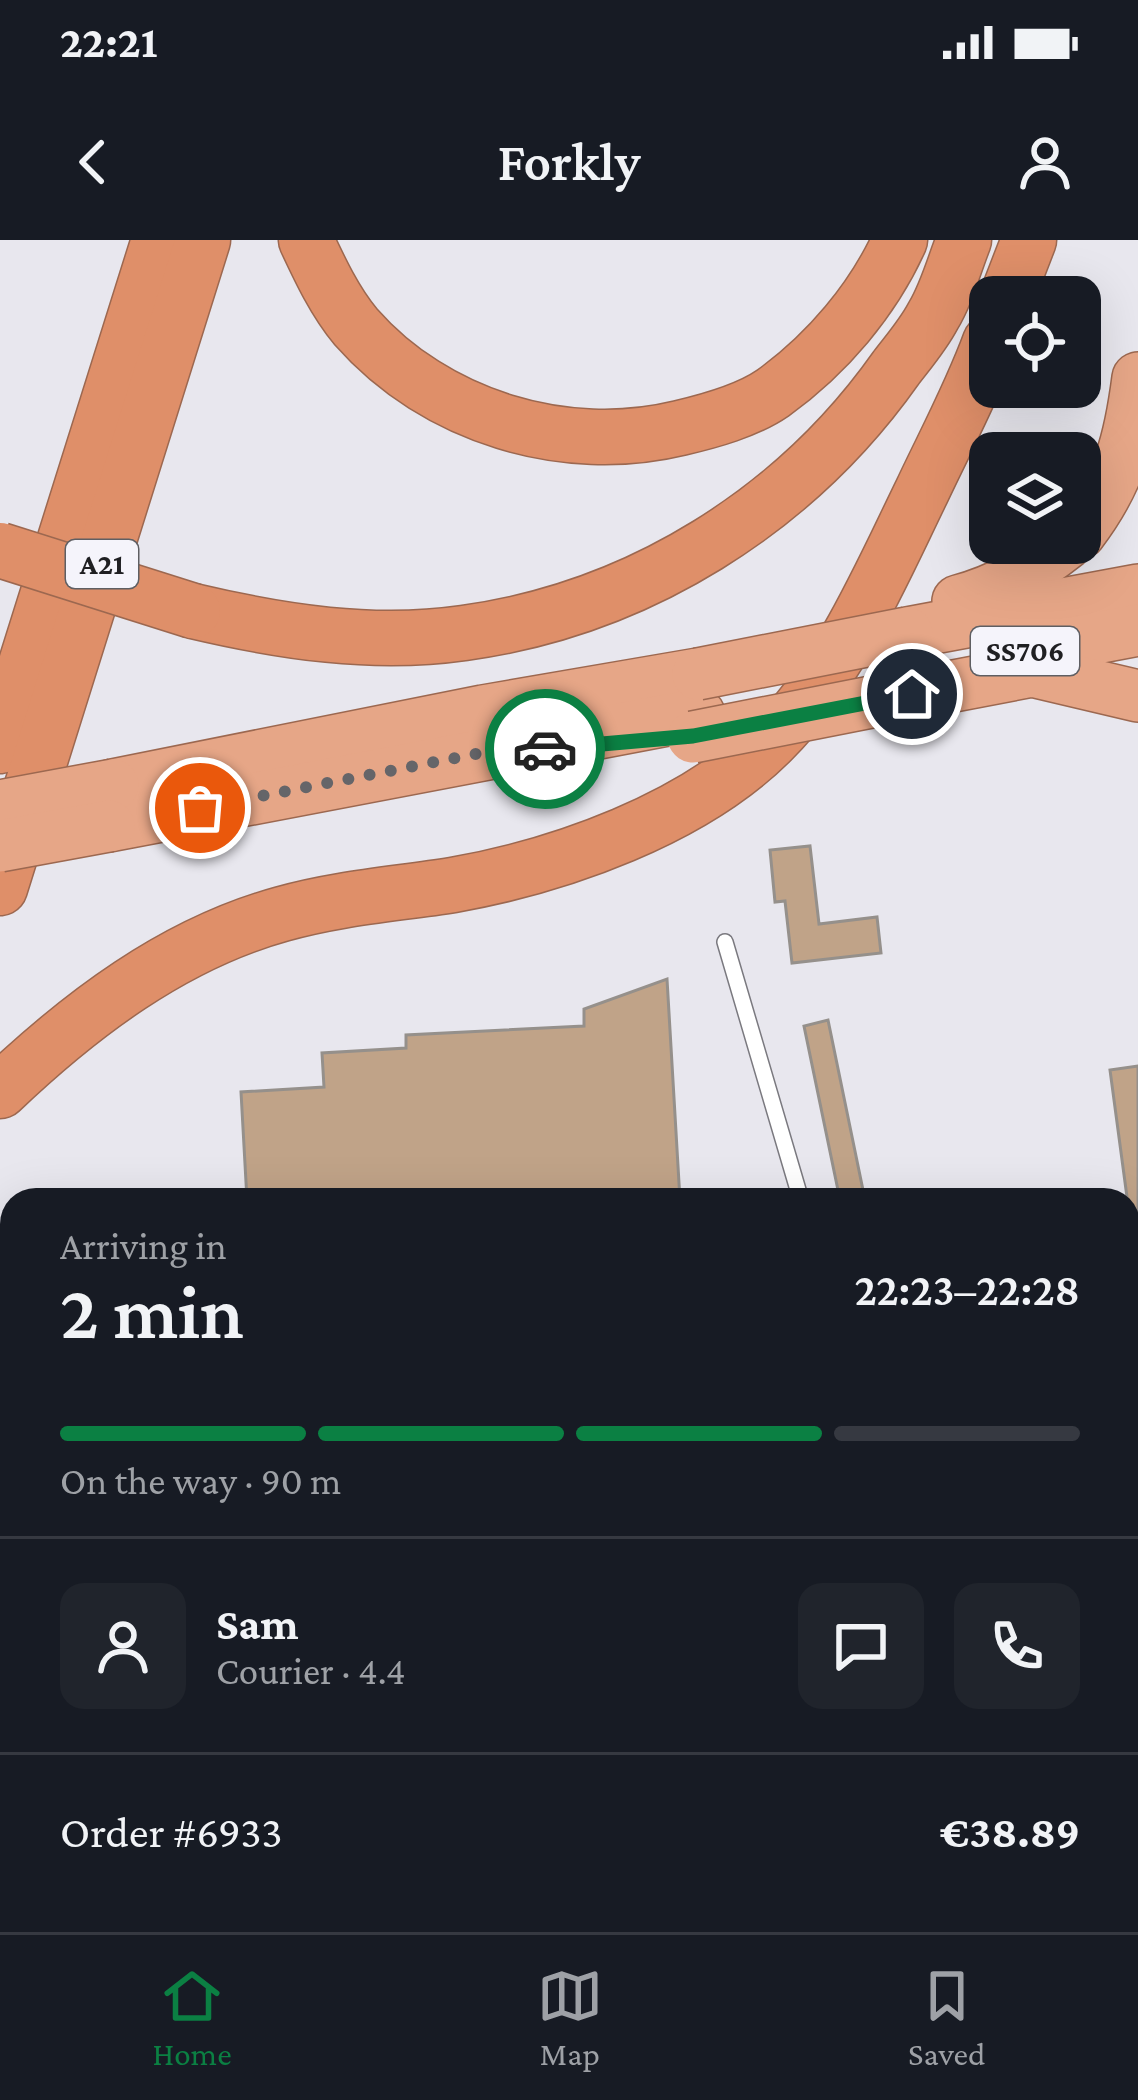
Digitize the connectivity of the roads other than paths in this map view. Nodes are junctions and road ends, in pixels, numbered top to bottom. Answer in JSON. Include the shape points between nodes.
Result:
{"nodes":[{"id":1,"x":133,"y":240,"type":"edge"},
{"id":2,"x":159,"y":240,"type":"edge"},
{"id":3,"x":203,"y":240,"type":"edge"},
{"id":4,"x":307,"y":240,"type":"edge"},
{"id":5,"x":900,"y":240,"type":"edge"},
{"id":6,"x":964,"y":240,"type":"edge"},
{"id":7,"x":1029,"y":240,"type":"edge"},
{"id":8,"x":1015,"y":276,"type":"edge"},
{"id":9,"x":1138,"y":378,"type":"edge"},
{"id":10,"x":969,"y":388,"type":"edge"},
{"id":11,"x":1101,"y":505,"type":"edge"},
{"id":12,"x":0,"y":550,"type":"edge"},
{"id":13,"x":1041,"y":564,"type":"edge"},
{"id":14,"x":1138,"y":590,"type":"edge"},
{"id":15,"x":1138,"y":629,"type":"edge"},
{"id":16,"x":910,"y":654,"type":"junction"},
{"id":17,"x":0,"y":664,"type":"edge"},
{"id":18,"x":1138,"y":666,"type":"edge"},
{"id":19,"x":1032,"y":671,"type":"junction"},
{"id":20,"x":1138,"y":696,"type":"edge"},
{"id":21,"x":0,"y":702,"type":"edge"},
{"id":22,"x":0,"y":745,"type":"edge"},
{"id":23,"x":0,"y":806,"type":"edge"},
{"id":24,"x":111,"y":806,"type":"junction"},
{"id":25,"x":0,"y":846,"type":"edge"},
{"id":26,"x":0,"y":888,"type":"edge"},
{"id":27,"x":725,"y":942,"type":"dead end"},
{"id":28,"x":0,"y":1091,"type":"edge"},
{"id":29,"x":797,"y":1188,"type":"edge"}],
"edges":[{"from":1,"to":17,"type":"highway"},
{"from":2,"to":22,"type":"highway","number":"A21"},
{"from":3,"to":26,"type":"highway","number":"A21"},
{"from":4,"to":5,"type":"highway","via":[[355,326],[409,376],[493,419],[563,437],[640,438],[709,422],[771,395],[840,334]]},
{"from":6,"to":12,"type":"highway","bridge":true,"via":[[934,316],[824,457],[742,526],[556,616],[461,634],[275,631]]},
{"from":7,"to":8,"type":"highway"},
{"from":9,"to":11,"type":"highway","via":[[1130,436]]},
{"from":10,"to":28,"type":"highway","via":[[873,592],[827,670],[772,740],[705,793],[621,836],[533,867],[279,914],[119,991]]},
{"from":13,"to":16,"type":"highway"},
{"from":14,"to":16,"type":"highway","number":"SS706"},
{"from":15,"to":16,"type":"highway","number":"SS706"},
{"from":16,"to":19,"type":"highway"},
{"from":16,"to":24,"type":"highway","number":"SS706"},
{"from":18,"to":19,"type":"highway"},
{"from":19,"to":20,"type":"highway"},
{"from":21,"to":22,"type":"highway"},
{"from":23,"to":24,"type":"highway","number":"SS706","bridge":true},
{"from":24,"to":25,"type":"highway","number":"SS706","bridge":true},
{"from":27,"to":29,"type":"lane"}]}
